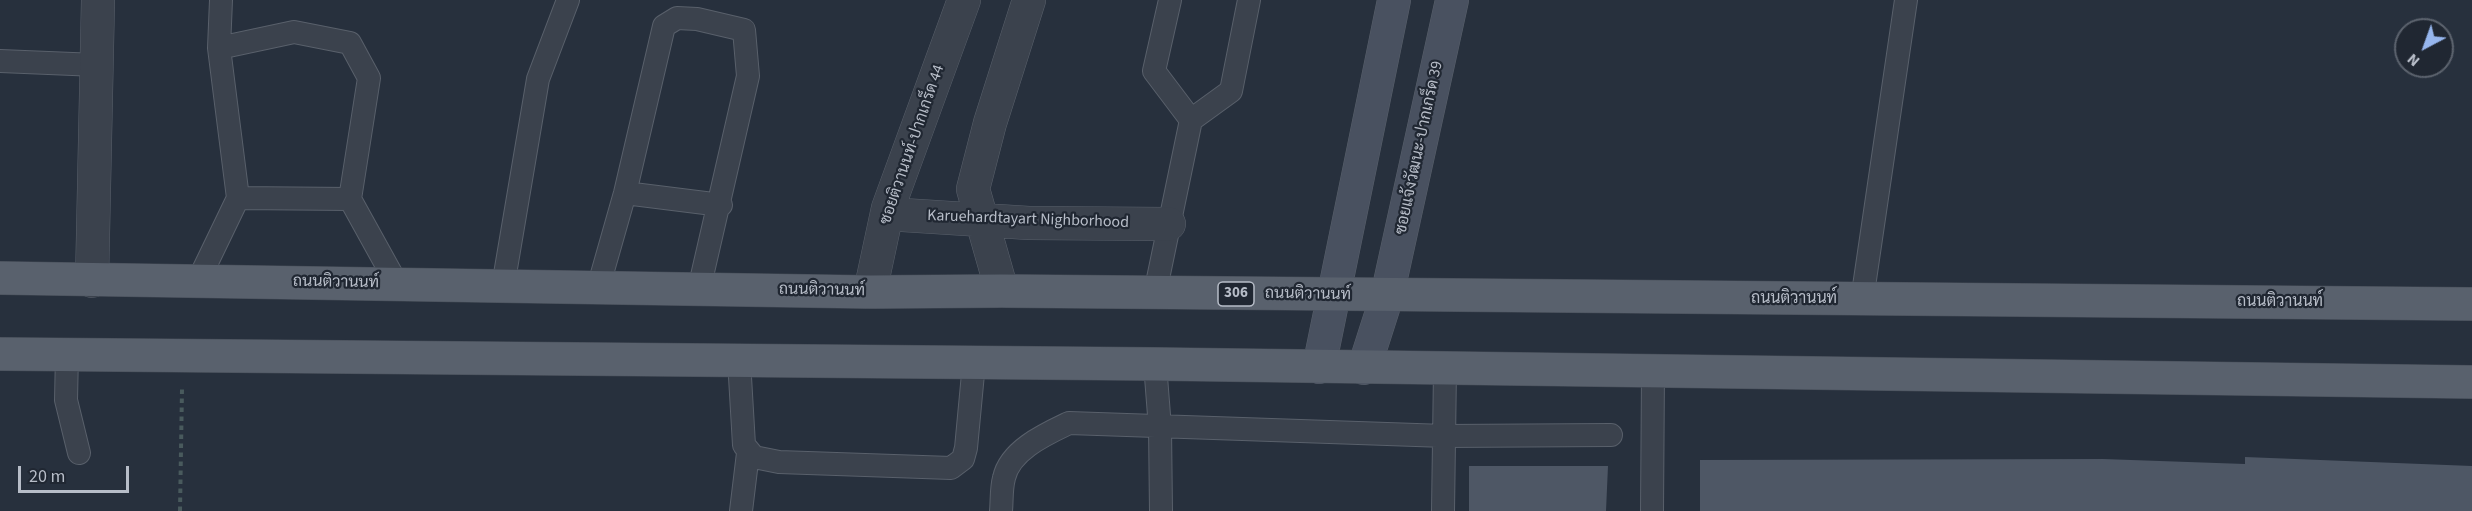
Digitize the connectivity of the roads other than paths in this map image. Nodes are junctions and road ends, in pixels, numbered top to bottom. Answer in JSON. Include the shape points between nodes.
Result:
{"nodes":[{"id":1,"x":98,"y":0,"type":"edge"},
{"id":2,"x":221,"y":0,"type":"edge"},
{"id":3,"x":568,"y":0,"type":"edge"},
{"id":4,"x":964,"y":0,"type":"edge"},
{"id":5,"x":1029,"y":0,"type":"edge"},
{"id":6,"x":1170,"y":0,"type":"edge"},
{"id":7,"x":1250,"y":0,"type":"edge"},
{"id":8,"x":1394,"y":0,"type":"edge"},
{"id":9,"x":1452,"y":0,"type":"edge"},
{"id":10,"x":1906,"y":0,"type":"edge"},
{"id":11,"x":219,"y":48,"type":"junction"},
{"id":12,"x":0,"y":61,"type":"edge"},
{"id":13,"x":98,"y":64,"type":"junction"},
{"id":14,"x":1191,"y":120,"type":"junction"},
{"id":15,"x":625,"y":193,"type":"junction"},
{"id":16,"x":238,"y":198,"type":"junction"},
{"id":17,"x":350,"y":200,"type":"junction"},
{"id":18,"x":721,"y":204,"type":"junction"},
{"id":19,"x":887,"y":214,"type":"junction"},
{"id":20,"x":981,"y":219,"type":"junction"},
{"id":21,"x":1169,"y":224,"type":"junction"},
{"id":22,"x":0,"y":278,"type":"edge"},
{"id":23,"x":92,"y":281,"type":"junction"},
{"id":24,"x":198,"y":281,"type":"junction"},
{"id":25,"x":397,"y":284,"type":"junction"},
{"id":26,"x":503,"y":286,"type":"junction"},
{"id":27,"x":598,"y":288,"type":"junction"},
{"id":28,"x":699,"y":290,"type":"junction"},
{"id":29,"x":1002,"y":291,"type":"junction"},
{"id":30,"x":870,"y":292,"type":"junction"},
{"id":31,"x":1155,"y":293,"type":"junction"},
{"id":32,"x":1332,"y":295,"type":"junction"},
{"id":33,"x":1387,"y":296,"type":"junction"},
{"id":34,"x":1862,"y":300,"type":"junction"},
{"id":35,"x":2472,"y":304,"type":"edge"},
{"id":36,"x":0,"y":354,"type":"edge"},
{"id":37,"x":66,"y":354,"type":"junction"},
{"id":38,"x":739,"y":360,"type":"junction"},
{"id":39,"x":974,"y":363,"type":"junction"},
{"id":40,"x":1155,"y":364,"type":"junction"},
{"id":41,"x":1319,"y":367,"type":"junction"},
{"id":42,"x":1364,"y":368,"type":"junction"},
{"id":43,"x":1445,"y":370,"type":"junction"},
{"id":44,"x":1653,"y":372,"type":"junction"},
{"id":45,"x":2472,"y":382,"type":"edge"},
{"id":46,"x":1160,"y":428,"type":"junction"},
{"id":47,"x":1611,"y":435,"type":"dead end"},
{"id":48,"x":1445,"y":436,"type":"junction"},
{"id":49,"x":79,"y":453,"type":"dead end"},
{"id":50,"x":748,"y":453,"type":"junction"},
{"id":51,"x":741,"y":511,"type":"edge"},
{"id":52,"x":1001,"y":511,"type":"edge"},
{"id":53,"x":1161,"y":511,"type":"edge"},
{"id":54,"x":1443,"y":511,"type":"edge"},
{"id":55,"x":1652,"y":511,"type":"edge"}],
"edges":[{"from":1,"to":13,"type":"street"},
{"from":2,"to":11,"type":"lane"},
{"from":3,"to":26,"type":"lane","via":[[538,79]]},
{"from":4,"to":19,"type":"street","name":"ซอยติวานนท์-ปากเกร็ด 44"},
{"from":5,"to":20,"type":"street","via":[[973,189]]},
{"from":6,"to":14,"type":"lane","via":[[1154,71]]},
{"from":7,"to":14,"type":"lane","via":[[1231,91]]},
{"from":8,"to":32,"type":"main road"},
{"from":9,"to":33,"type":"main road","name":"ซอยแจ้งวัฒนะ-ปากเกร็ด 39"},
{"from":10,"to":34,"type":"lane"},
{"from":11,"to":16,"type":"lane"},
{"from":11,"to":17,"type":"lane","via":[[294,33],[350,44],[369,78]]},
{"from":12,"to":13,"type":"lane"},
{"from":13,"to":23,"type":"street"},
{"from":14,"to":21,"type":"lane"},
{"from":15,"to":18,"type":"lane"},
{"from":15,"to":18,"type":"lane","via":[[664,26],[677,18],[697,19],[744,30],[748,76]]},
{"from":15,"to":27,"type":"lane"},
{"from":16,"to":17,"type":"lane"},
{"from":16,"to":24,"type":"lane"},
{"from":17,"to":25,"type":"lane"},
{"from":18,"to":28,"type":"lane"},
{"from":19,"to":20,"type":"street","name":"Karuehardtayart Nighborhood"},
{"from":19,"to":30,"type":"street","name":"ซอยติวานนท์-ปากเกร็ด 44"},
{"from":20,"to":21,"type":"street","name":"Karuehardtayart Nighborhood"},
{"from":20,"to":29,"type":"street"},
{"from":21,"to":31,"type":"lane"},
{"from":22,"to":23,"type":"main road","name":"ถนนติวานนท์","number":"306"},
{"from":23,"to":24,"type":"main road","name":"ถนนติวานนท์","number":"306"},
{"from":24,"to":25,"type":"main road","name":"ถนนติวานนท์","number":"306"},
{"from":25,"to":26,"type":"main road","name":"ถนนติวานนท์","number":"306"},
{"from":26,"to":27,"type":"main road","name":"ถนนติวานนท์","number":"306"},
{"from":27,"to":28,"type":"main road","name":"ถนนติวานนท์","number":"306"},
{"from":28,"to":30,"type":"main road","name":"ถนนติวานนท์","number":"306"},
{"from":29,"to":30,"type":"main road","name":"ถนนติวานนท์","number":"306"},
{"from":29,"to":31,"type":"main road","name":"ถนนติวานนท์","number":"306"},
{"from":31,"to":32,"type":"main road","name":"ถนนติวานนท์","number":"306"},
{"from":32,"to":33,"type":"main road","name":"ถนนติวานนท์","number":"306"},
{"from":32,"to":41,"type":"main road"},
{"from":33,"to":34,"type":"main road","name":"ถนนติวานนท์","number":"306"},
{"from":33,"to":42,"type":"main road","name":"ซอยแจ้งวัฒนะ-ปากเกร็ด 39"},
{"from":34,"to":35,"type":"main road","name":"ถนนติวานนท์","number":"306"},
{"from":36,"to":37,"type":"main road"},
{"from":37,"to":38,"type":"main road"},
{"from":37,"to":49,"type":"lane","via":[[66,400]]},
{"from":38,"to":39,"type":"main road"},
{"from":38,"to":50,"type":"lane","via":[[744,445]]},
{"from":39,"to":40,"type":"main road"},
{"from":39,"to":50,"type":"lane","via":[[966,448],[963,459],[951,468],[779,462]]},
{"from":40,"to":41,"type":"main road"},
{"from":40,"to":46,"type":"lane"},
{"from":41,"to":42,"type":"main road"},
{"from":42,"to":43,"type":"main road"},
{"from":43,"to":44,"type":"main road"},
{"from":43,"to":48,"type":"lane"},
{"from":44,"to":45,"type":"main road"},
{"from":44,"to":55,"type":"lane"},
{"from":46,"to":48,"type":"lane"},
{"from":46,"to":52,"type":"lane","via":[[1069,423],[1036,439],[1010,465],[1004,477]]},
{"from":46,"to":53,"type":"lane"},
{"from":47,"to":48,"type":"lane"},
{"from":48,"to":54,"type":"lane"},
{"from":50,"to":51,"type":"lane"}]}
